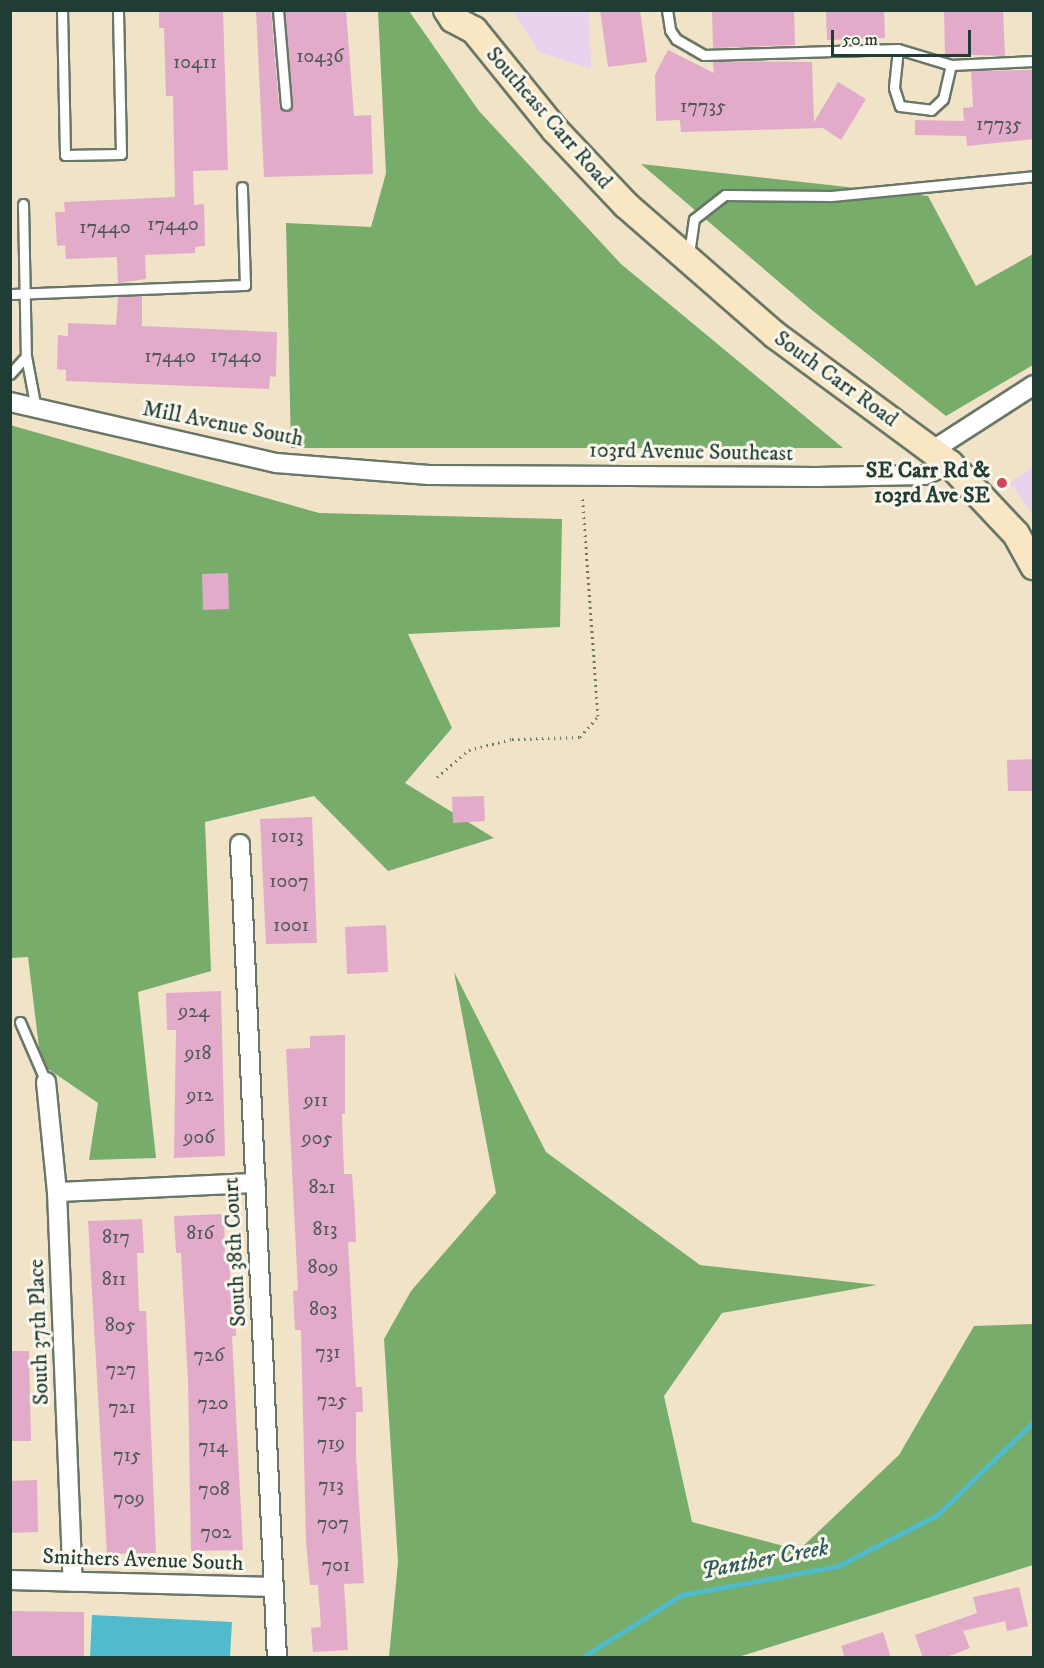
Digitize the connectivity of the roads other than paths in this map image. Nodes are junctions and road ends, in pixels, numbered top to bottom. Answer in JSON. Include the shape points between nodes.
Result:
{"nodes":[{"id":1,"x":62,"y":10,"type":"edge"},
{"id":2,"x":118,"y":10,"type":"edge"},
{"id":3,"x":278,"y":10,"type":"edge"},
{"id":4,"x":447,"y":10,"type":"edge"},
{"id":5,"x":667,"y":10,"type":"edge"},
{"id":6,"x":471,"y":20,"type":"edge"},
{"id":7,"x":898,"y":49,"type":"junction"},
{"id":8,"x":1034,"y":61,"type":"edge"},
{"id":9,"x":951,"y":65,"type":"junction"},
{"id":10,"x":286,"y":105,"type":"dead end"},
{"id":11,"x":1034,"y":176,"type":"edge"},
{"id":12,"x":242,"y":186,"type":"dead end"},
{"id":13,"x":23,"y":204,"type":"dead end"},
{"id":14,"x":626,"y":204,"type":"joint"},
{"id":15,"x":688,"y":261,"type":"junction"},
{"id":16,"x":25,"y":293,"type":"junction"},
{"id":17,"x":10,"y":294,"type":"edge"},
{"id":18,"x":26,"y":356,"type":"junction"},
{"id":19,"x":10,"y":374,"type":"edge"},
{"id":20,"x":1034,"y":385,"type":"edge"},
{"id":21,"x":10,"y":402,"type":"edge"},
{"id":22,"x":36,"y":409,"type":"junction"},
{"id":23,"x":941,"y":457,"type":"junction"},
{"id":24,"x":429,"y":475,"type":"joint"},
{"id":25,"x":1032,"y":559,"type":"edge"},
{"id":26,"x":240,"y":844,"type":"dead end"},
{"id":27,"x":20,"y":1022,"type":"dead end"},
{"id":28,"x":46,"y":1082,"type":"joint"},
{"id":29,"x":256,"y":1183,"type":"junction"},
{"id":30,"x":57,"y":1192,"type":"junction"},
{"id":31,"x":10,"y":1580,"type":"edge"},
{"id":32,"x":73,"y":1582,"type":"junction"},
{"id":33,"x":274,"y":1587,"type":"junction"},
{"id":34,"x":277,"y":1658,"type":"edge"}],
"edges":[{"from":1,"to":2,"type":"lane","via":[[65,155],[120,154]]},
{"from":3,"to":10,"type":"lane"},
{"from":4,"to":6,"type":"main road","name":"Southeast Carr Road","via":[[453,19]]},
{"from":5,"to":7,"type":"lane","via":[[670,30],[676,39],[704,55]]},
{"from":6,"to":14,"type":"main road","name":"Southeast Carr Road","via":[[555,130]]},
{"from":7,"to":9,"type":"lane"},
{"from":7,"to":9,"type":"lane","via":[[894,88],[900,106],[931,110],[943,99]]},
{"from":8,"to":9,"type":"lane"},
{"from":11,"to":15,"type":"lane","via":[[831,196],[725,195],[693,219]]},
{"from":12,"to":16,"type":"lane","via":[[245,285]]},
{"from":13,"to":16,"type":"lane"},
{"from":14,"to":15,"type":"main road","name":"South Carr Road"},
{"from":15,"to":23,"type":"main road","name":"South Carr Road","via":[[775,335]]},
{"from":16,"to":17,"type":"lane"},
{"from":16,"to":18,"type":"lane"},
{"from":18,"to":19,"type":"lane"},
{"from":18,"to":22,"type":"lane"},
{"from":20,"to":23,"type":"street","name":"103rd Avenue Southeast"},
{"from":21,"to":22,"type":"street","name":"Mill Avenue South"},
{"from":22,"to":24,"type":"street","name":"Mill Avenue South","via":[[276,463]]},
{"from":23,"to":24,"type":"street","name":"103rd Avenue Southeast","via":[[925,475]]},
{"from":23,"to":25,"type":"main road","name":"South Carr Road","via":[[1016,534]]},
{"from":26,"to":29,"type":"street","name":"South 38th Court"},
{"from":27,"to":28,"type":"lane"},
{"from":28,"to":30,"type":"street","name":"South 37th Place"},
{"from":29,"to":30,"type":"street"},
{"from":29,"to":33,"type":"street","name":"South 38th Court"},
{"from":30,"to":32,"type":"street","name":"South 37th Place"},
{"from":31,"to":32,"type":"street","name":"Smithers Avenue South"},
{"from":32,"to":33,"type":"street","name":"Smithers Avenue South"},
{"from":33,"to":34,"type":"street","name":"South 38th Court"}]}
